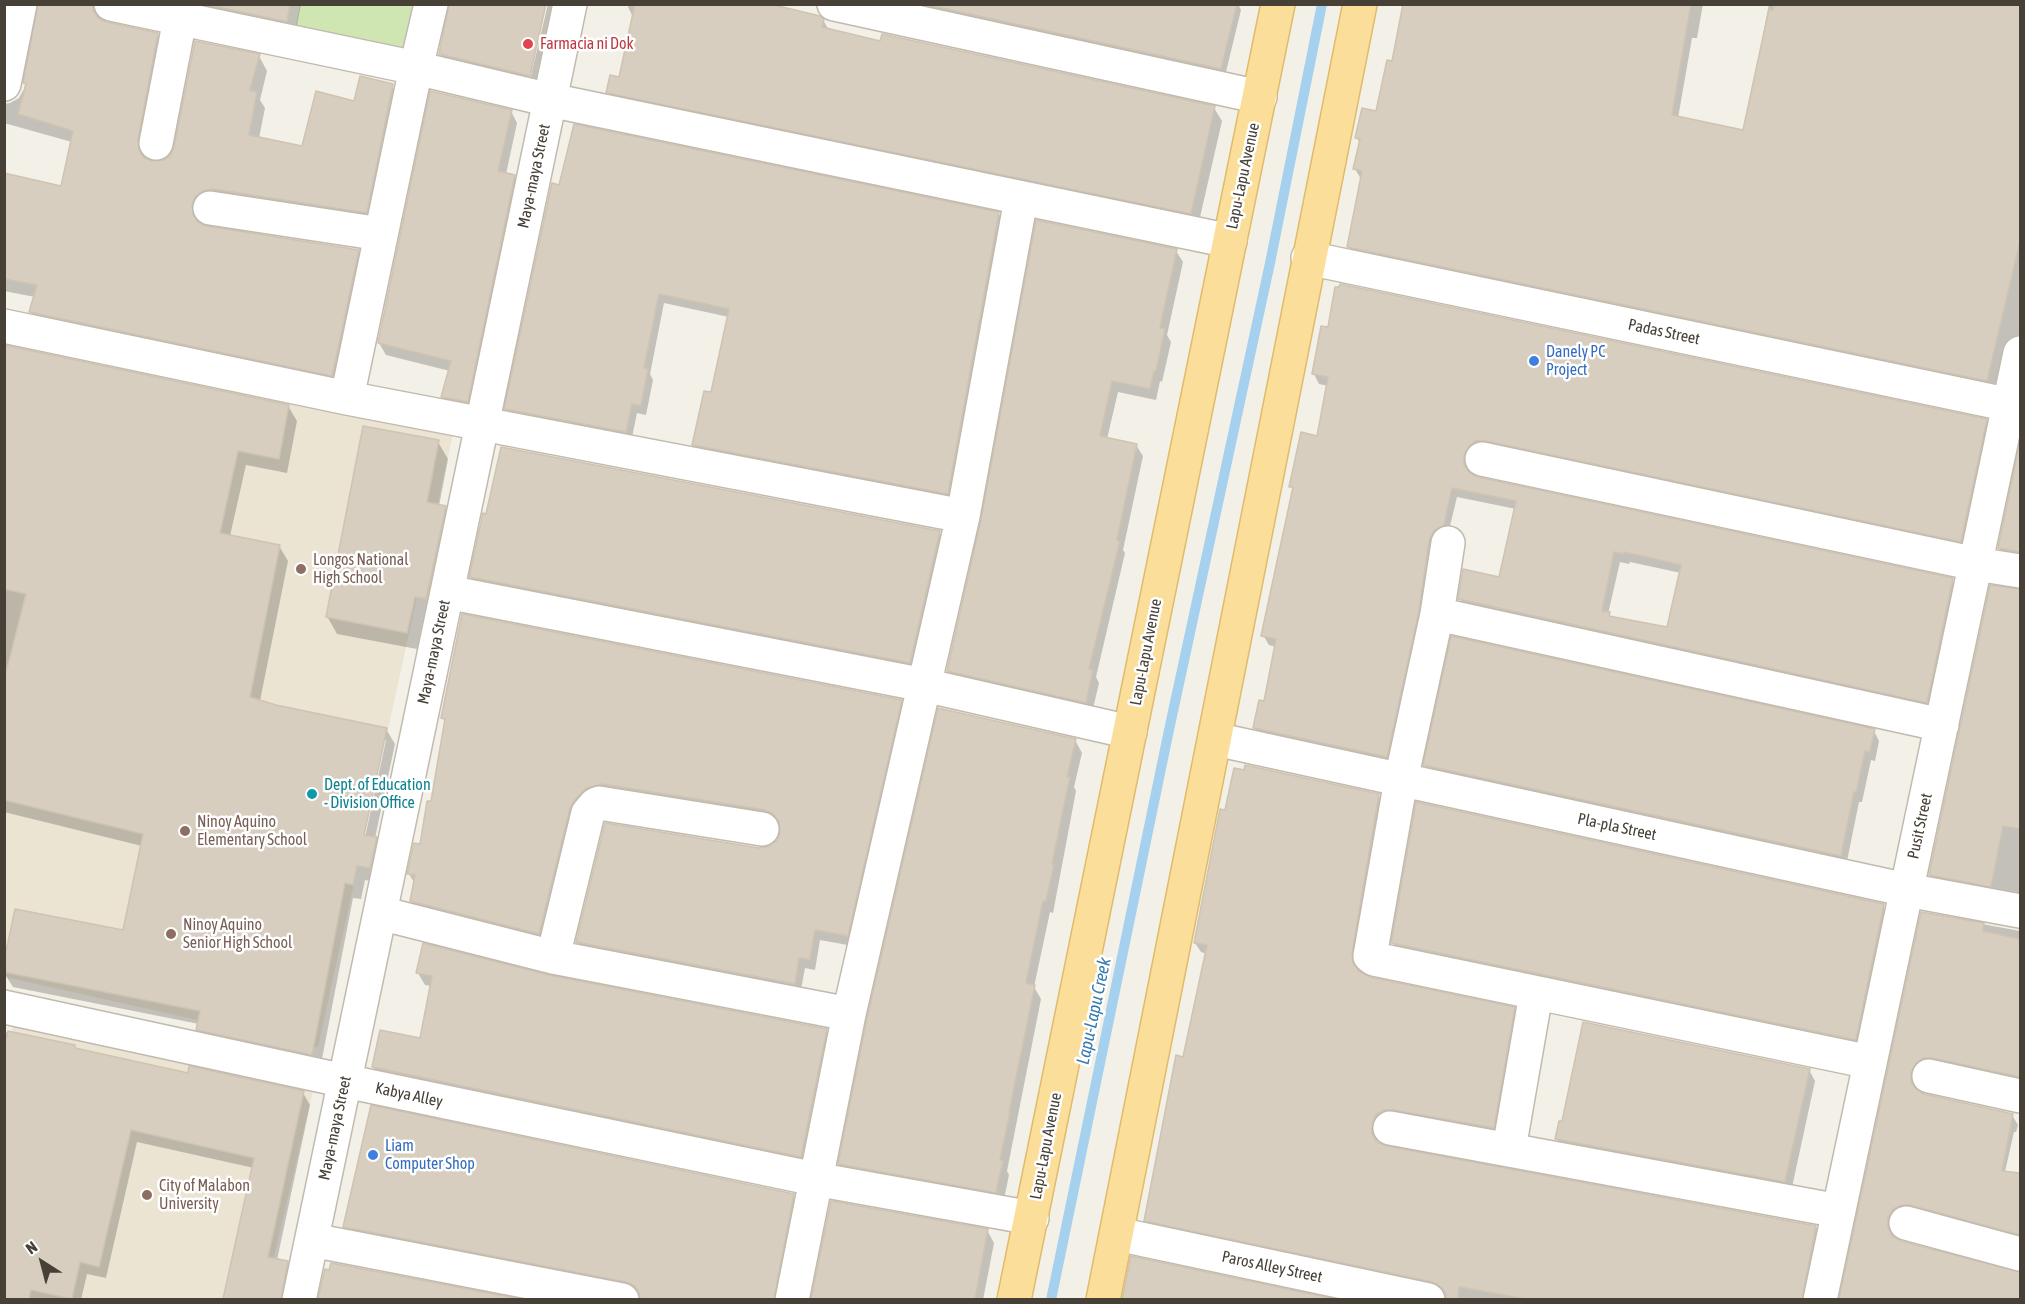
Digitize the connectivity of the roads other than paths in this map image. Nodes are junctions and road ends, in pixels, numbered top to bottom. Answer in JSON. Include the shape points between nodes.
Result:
{"nodes":[{"id":1,"x":20,"y":4,"type":"edge"},
{"id":2,"x":111,"y":4,"type":"edge"},
{"id":3,"x":431,"y":4,"type":"edge"},
{"id":4,"x":570,"y":4,"type":"edge"},
{"id":5,"x":834,"y":4,"type":"edge"},
{"id":6,"x":1278,"y":4,"type":"edge"},
{"id":7,"x":1360,"y":4,"type":"edge"},
{"id":8,"x":180,"y":19,"type":"junction"},
{"id":9,"x":416,"y":68,"type":"junction"},
{"id":10,"x":4,"y":84,"type":"edge"},
{"id":11,"x":1260,"y":97,"type":"junction"},
{"id":12,"x":550,"y":100,"type":"junction"},
{"id":13,"x":156,"y":142,"type":"dead end"},
{"id":14,"x":1021,"y":199,"type":"junction"},
{"id":15,"x":210,"y":208,"type":"dead end"},
{"id":16,"x":381,"y":234,"type":"junction"},
{"id":17,"x":1230,"y":240,"type":"junction"},
{"id":18,"x":1308,"y":258,"type":"junction"},
{"id":19,"x":4,"y":326,"type":"edge"},
{"id":20,"x":2020,"y":353,"type":"edge"},
{"id":21,"x":347,"y":398,"type":"junction"},
{"id":22,"x":2015,"y":406,"type":"edge"},
{"id":23,"x":482,"y":424,"type":"junction"},
{"id":24,"x":1482,"y":459,"type":"dead end"},
{"id":25,"x":963,"y":516,"type":"junction"},
{"id":26,"x":1448,"y":543,"type":"dead end"},
{"id":27,"x":1976,"y":564,"type":"junction"},
{"id":28,"x":2020,"y":571,"type":"edge"},
{"id":29,"x":447,"y":592,"type":"junction"},
{"id":30,"x":1437,"y":614,"type":"junction"},
{"id":31,"x":924,"y":685,"type":"junction"},
{"id":32,"x":1942,"y":725,"type":"junction"},
{"id":33,"x":1130,"y":732,"type":"junction"},
{"id":34,"x":1215,"y":739,"type":"junction"},
{"id":35,"x":1401,"y":780,"type":"junction"},
{"id":36,"x":762,"y":829,"type":"dead end"},
{"id":37,"x":1907,"y":890,"type":"junction"},
{"id":38,"x":2020,"y":911,"type":"edge"},
{"id":39,"x":380,"y":913,"type":"junction"},
{"id":40,"x":553,"y":957,"type":"junction"},
{"id":41,"x":1536,"y":994,"type":"junction"},
{"id":42,"x":4,"y":1007,"type":"edge"},
{"id":43,"x":849,"y":1014,"type":"junction"},
{"id":44,"x":1870,"y":1062,"type":"junction"},
{"id":45,"x":1929,"y":1076,"type":"dead end"},
{"id":46,"x":345,"y":1082,"type":"junction"},
{"id":47,"x":2020,"y":1096,"type":"edge"},
{"id":48,"x":1390,"y":1128,"type":"dead end"},
{"id":49,"x":1509,"y":1149,"type":"junction"},
{"id":50,"x":815,"y":1179,"type":"junction"},
{"id":51,"x":1839,"y":1211,"type":"junction"},
{"id":52,"x":1032,"y":1218,"type":"junction"},
{"id":53,"x":1906,"y":1223,"type":"dead end"},
{"id":54,"x":1117,"y":1234,"type":"junction"},
{"id":55,"x":312,"y":1240,"type":"junction"},
{"id":56,"x":2020,"y":1254,"type":"edge"},
{"id":57,"x":1302,"y":1286,"type":"edge"},
{"id":58,"x":492,"y":1287,"type":"edge"},
{"id":59,"x":299,"y":1299,"type":"edge"},
{"id":60,"x":622,"y":1299,"type":"edge"},
{"id":61,"x":792,"y":1299,"type":"edge"},
{"id":62,"x":1014,"y":1299,"type":"edge"},
{"id":63,"x":1102,"y":1299,"type":"edge"},
{"id":64,"x":1428,"y":1299,"type":"edge"},
{"id":65,"x":1820,"y":1299,"type":"edge"}],
"edges":[{"from":1,"to":10,"type":"street"},
{"from":2,"to":8,"type":"street"},
{"from":3,"to":9,"type":"street"},
{"from":4,"to":12,"type":"street","name":"Maya-maya Street"},
{"from":5,"to":11,"type":"street"},
{"from":6,"to":11,"type":"main road","name":"Lapu-Lapu Avenue"},
{"from":7,"to":18,"type":"main road"},
{"from":8,"to":9,"type":"street"},
{"from":8,"to":13,"type":"street"},
{"from":9,"to":12,"type":"street"},
{"from":9,"to":16,"type":"street"},
{"from":11,"to":17,"type":"main road","name":"Lapu-Lapu Avenue"},
{"from":12,"to":14,"type":"street"},
{"from":12,"to":23,"type":"street","name":"Maya-maya Street"},
{"from":14,"to":17,"type":"street"},
{"from":14,"to":25,"type":"street"},
{"from":15,"to":16,"type":"street"},
{"from":16,"to":21,"type":"street"},
{"from":17,"to":33,"type":"main road","name":"Lapu-Lapu Avenue"},
{"from":18,"to":22,"type":"street","name":"Padas Street"},
{"from":18,"to":34,"type":"main road"},
{"from":19,"to":21,"type":"street"},
{"from":20,"to":22,"type":"street","name":"Pusit Street"},
{"from":21,"to":23,"type":"street"},
{"from":22,"to":27,"type":"street","name":"Pusit Street"},
{"from":23,"to":25,"type":"street"},
{"from":23,"to":29,"type":"street","name":"Maya-maya Street"},
{"from":24,"to":27,"type":"street"},
{"from":25,"to":31,"type":"street"},
{"from":26,"to":30,"type":"street"},
{"from":27,"to":28,"type":"street"},
{"from":27,"to":32,"type":"street","name":"Pusit Street"},
{"from":29,"to":31,"type":"street"},
{"from":29,"to":39,"type":"street","name":"Maya-maya Street"},
{"from":30,"to":32,"type":"street"},
{"from":30,"to":35,"type":"street"},
{"from":31,"to":33,"type":"street"},
{"from":31,"to":43,"type":"street"},
{"from":32,"to":37,"type":"street","name":"Pusit Street"},
{"from":33,"to":52,"type":"main road","name":"Lapu-Lapu Avenue"},
{"from":34,"to":35,"type":"street","name":"Pla-pla Street"},
{"from":34,"to":54,"type":"main road"},
{"from":35,"to":37,"type":"street","name":"Pla-pla Street"},
{"from":35,"to":41,"type":"street","via":[[1370,956]]},
{"from":36,"to":40,"type":"street","via":[[595,805],[588,813]]},
{"from":37,"to":38,"type":"street","name":"Pla-pla Street"},
{"from":37,"to":44,"type":"street","name":"Pusit Street"},
{"from":39,"to":40,"type":"street"},
{"from":39,"to":46,"type":"street","name":"Maya-maya Street"},
{"from":40,"to":43,"type":"street"},
{"from":41,"to":44,"type":"street"},
{"from":41,"to":49,"type":"street"},
{"from":42,"to":46,"type":"street","name":"Kabya Alley"},
{"from":43,"to":50,"type":"street"},
{"from":44,"to":51,"type":"street","name":"Pusit Street"},
{"from":45,"to":47,"type":"street"},
{"from":46,"to":50,"type":"street","name":"Kabya Alley"},
{"from":46,"to":55,"type":"street","name":"Maya-maya Street"},
{"from":48,"to":49,"type":"street"},
{"from":49,"to":51,"type":"street"},
{"from":50,"to":52,"type":"street","name":"Kabya Alley"},
{"from":50,"to":61,"type":"street"},
{"from":51,"to":65,"type":"street","name":"Pusit Street"},
{"from":52,"to":62,"type":"main road","name":"Lapu-Lapu Avenue"},
{"from":53,"to":56,"type":"street"},
{"from":54,"to":57,"type":"street","name":"Paros Alley Street"},
{"from":54,"to":63,"type":"main road"},
{"from":55,"to":58,"type":"street"},
{"from":55,"to":59,"type":"street","name":"Maya-maya Street"},
{"from":57,"to":64,"type":"street","name":"Paros Alley Street"},
{"from":58,"to":60,"type":"street"}]}
